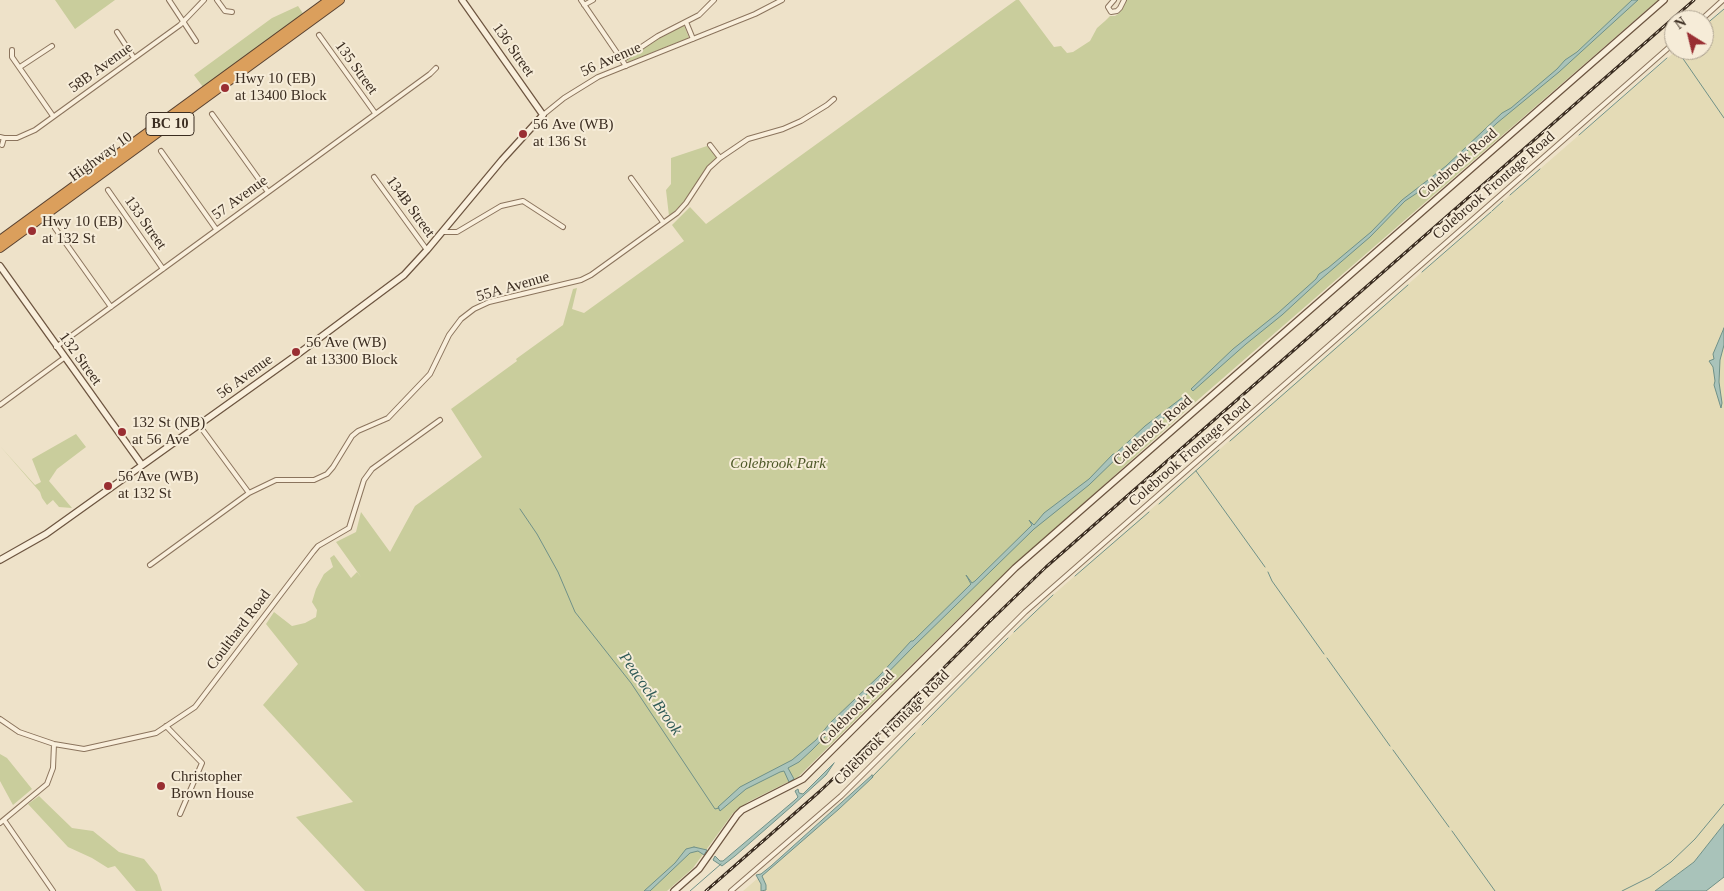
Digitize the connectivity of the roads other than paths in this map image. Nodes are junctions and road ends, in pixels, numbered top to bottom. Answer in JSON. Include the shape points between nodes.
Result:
{"nodes":[{"id":1,"x":169,"y":0,"type":"edge"},
{"id":2,"x":204,"y":0,"type":"edge"},
{"id":3,"x":217,"y":0,"type":"edge"},
{"id":4,"x":329,"y":0,"type":"edge"},
{"id":5,"x":340,"y":0,"type":"edge"},
{"id":6,"x":462,"y":0,"type":"edge"},
{"id":7,"x":581,"y":0,"type":"edge"},
{"id":8,"x":593,"y":0,"type":"edge"},
{"id":9,"x":714,"y":0,"type":"edge"},
{"id":10,"x":782,"y":0,"type":"edge"},
{"id":11,"x":1114,"y":0,"type":"edge"},
{"id":12,"x":1124,"y":0,"type":"edge"},
{"id":13,"x":1664,"y":0,"type":"edge"},
{"id":14,"x":1723,"y":0,"type":"edge"},
{"id":15,"x":584,"y":5,"type":"junction"},
{"id":16,"x":1712,"y":10,"type":"edge"},
{"id":17,"x":232,"y":12,"type":"dead end"},
{"id":18,"x":185,"y":22,"type":"junction"},
{"id":19,"x":686,"y":22,"type":"junction"},
{"id":20,"x":117,"y":32,"type":"dead end"},
{"id":21,"x":319,"y":36,"type":"dead end"},
{"id":22,"x":693,"y":39,"type":"junction"},
{"id":23,"x":196,"y":40,"type":"dead end"},
{"id":24,"x":52,"y":46,"type":"dead end"},
{"id":25,"x":12,"y":50,"type":"dead end"},
{"id":26,"x":1664,"y":52,"type":"edge"},
{"id":27,"x":134,"y":58,"type":"junction"},
{"id":28,"x":622,"y":60,"type":"junction"},
{"id":29,"x":626,"y":66,"type":"junction"},
{"id":30,"x":20,"y":67,"type":"junction"},
{"id":31,"x":436,"y":68,"type":"dead end"},
{"id":32,"x":834,"y":99,"type":"dead end"},
{"id":33,"x":375,"y":113,"type":"junction"},
{"id":34,"x":212,"y":114,"type":"dead end"},
{"id":35,"x":543,"y":115,"type":"junction"},
{"id":36,"x":53,"y":116,"type":"junction"},
{"id":37,"x":2,"y":138,"type":"edge"},
{"id":38,"x":2,"y":145,"type":"dead end"},
{"id":39,"x":710,"y":145,"type":"dead end"},
{"id":40,"x":161,"y":151,"type":"dead end"},
{"id":41,"x":720,"y":158,"type":"junction"},
{"id":42,"x":374,"y":177,"type":"dead end"},
{"id":43,"x":631,"y":178,"type":"dead end"},
{"id":44,"x":108,"y":190,"type":"dead end"},
{"id":45,"x":268,"y":192,"type":"junction"},
{"id":46,"x":663,"y":222,"type":"junction"},
{"id":47,"x":55,"y":228,"type":"dead end"},
{"id":48,"x":563,"y":228,"type":"dead end"},
{"id":49,"x":216,"y":229,"type":"junction"},
{"id":50,"x":442,"y":232,"type":"junction"},
{"id":51,"x":0,"y":240,"type":"edge"},
{"id":52,"x":0,"y":248,"type":"edge"},
{"id":53,"x":427,"y":250,"type":"junction"},
{"id":54,"x":0,"y":266,"type":"edge"},
{"id":55,"x":163,"y":268,"type":"junction"},
{"id":56,"x":111,"y":307,"type":"junction"},
{"id":57,"x":56,"y":347,"type":"junction"},
{"id":58,"x":64,"y":358,"type":"junction"},
{"id":59,"x":0,"y":404,"type":"edge"},
{"id":60,"x":440,"y":420,"type":"dead end"},
{"id":61,"x":199,"y":424,"type":"junction"},
{"id":62,"x":142,"y":466,"type":"junction"},
{"id":63,"x":249,"y":493,"type":"junction"},
{"id":64,"x":0,"y":560,"type":"edge"},
{"id":65,"x":150,"y":565,"type":"dead end"},
{"id":66,"x":0,"y":719,"type":"edge"},
{"id":67,"x":166,"y":726,"type":"junction"},
{"id":68,"x":54,"y":744,"type":"junction"},
{"id":69,"x":180,"y":814,"type":"dead end"},
{"id":70,"x":2,"y":821,"type":"edge"},
{"id":71,"x":53,"y":891,"type":"edge"},
{"id":72,"x":674,"y":891,"type":"edge"},
{"id":73,"x":732,"y":891,"type":"edge"}],
"edges":[{"from":1,"to":18,"type":"street"},
{"from":2,"to":18,"type":"street","name":"58B Avenue"},
{"from":3,"to":17,"type":"street","via":[[225,11]]},
{"from":4,"to":51,"type":"highway","name":"Highway 10","number":"BC 10"},
{"from":5,"to":52,"type":"highway","name":"Highway 10","number":"BC 10"},
{"from":6,"to":35,"type":"street","name":"136 Street"},
{"from":7,"to":15,"type":"street"},
{"from":8,"to":15,"type":"street"},
{"from":9,"to":19,"type":"street"},
{"from":10,"to":22,"type":"street","name":"56 Avenue"},
{"from":11,"to":12,"type":"street","via":[[1108,7],[1112,12],[1117,11]]},
{"from":13,"to":72,"type":"street","name":"Colebrook Road","via":[[1015,568],[804,779],[742,810],[699,868]]},
{"from":14,"to":16,"type":"street"},
{"from":15,"to":28,"type":"street"},
{"from":18,"to":23,"type":"street"},
{"from":18,"to":27,"type":"street","name":"58B Avenue"},
{"from":19,"to":22,"type":"street"},
{"from":19,"to":28,"type":"street"},
{"from":20,"to":27,"type":"street"},
{"from":21,"to":33,"type":"street","name":"135 Street"},
{"from":22,"to":29,"type":"street","name":"56 Avenue"},
{"from":24,"to":30,"type":"street"},
{"from":25,"to":30,"type":"street","via":[[12,57]]},
{"from":26,"to":73,"type":"street","name":"Colebrook Frontage Road","via":[[1025,612],[841,796]]},
{"from":27,"to":36,"type":"street","name":"58B Avenue"},
{"from":28,"to":29,"type":"street"},
{"from":29,"to":35,"type":"street","name":"56 Avenue","via":[[598,77]]},
{"from":30,"to":36,"type":"street"},
{"from":31,"to":33,"type":"street","name":"57 Avenue"},
{"from":32,"to":41,"type":"street","name":"55A Avenue","via":[[801,121],[748,139]]},
{"from":33,"to":45,"type":"street","name":"57 Avenue"},
{"from":34,"to":45,"type":"street"},
{"from":35,"to":50,"type":"street","name":"56 Avenue"},
{"from":36,"to":37,"type":"street","name":"58B Avenue","via":[[27,134]]},
{"from":37,"to":38,"type":"street"},
{"from":39,"to":41,"type":"street"},
{"from":40,"to":49,"type":"street"},
{"from":41,"to":46,"type":"street","name":"55A Avenue","via":[[709,168],[677,213]]},
{"from":42,"to":53,"type":"street","name":"134B Street"},
{"from":43,"to":46,"type":"street"},
{"from":44,"to":55,"type":"street","name":"133 Street"},
{"from":45,"to":49,"type":"street","name":"57 Avenue"},
{"from":46,"to":63,"type":"street","name":"55A Avenue","via":[[581,280],[489,302],[474,310],[461,319],[449,335],[430,374],[388,418],[352,436],[327,474],[314,480],[276,480]]},
{"from":47,"to":56,"type":"street"},
{"from":48,"to":50,"type":"street","via":[[522,201],[500,206],[457,232]]},
{"from":49,"to":55,"type":"street","name":"57 Avenue"},
{"from":50,"to":53,"type":"street","name":"56 Avenue"},
{"from":53,"to":61,"type":"street","name":"56 Avenue","via":[[404,275],[361,308]]},
{"from":54,"to":57,"type":"street","name":"132 Street"},
{"from":55,"to":56,"type":"street","name":"57 Avenue"},
{"from":56,"to":57,"type":"street","name":"57 Avenue"},
{"from":57,"to":58,"type":"street","name":"132 Street"},
{"from":58,"to":59,"type":"street"},
{"from":58,"to":62,"type":"street","name":"132 Street"},
{"from":60,"to":67,"type":"street","name":"Coulthard Road","via":[[372,469],[364,480],[349,528],[318,546],[195,708]]},
{"from":61,"to":62,"type":"street","name":"56 Avenue"},
{"from":61,"to":63,"type":"street"},
{"from":62,"to":64,"type":"street","name":"56 Avenue","via":[[46,534]]},
{"from":63,"to":65,"type":"street","name":"55A Avenue"},
{"from":66,"to":68,"type":"street","name":"Coulthard Road","via":[[18,732]]},
{"from":67,"to":68,"type":"street","name":"Coulthard Road","via":[[156,733],[84,749]]},
{"from":67,"to":69,"type":"street","via":[[202,763]]},
{"from":68,"to":70,"type":"street","via":[[47,784]]},
{"from":70,"to":71,"type":"street"}]}
